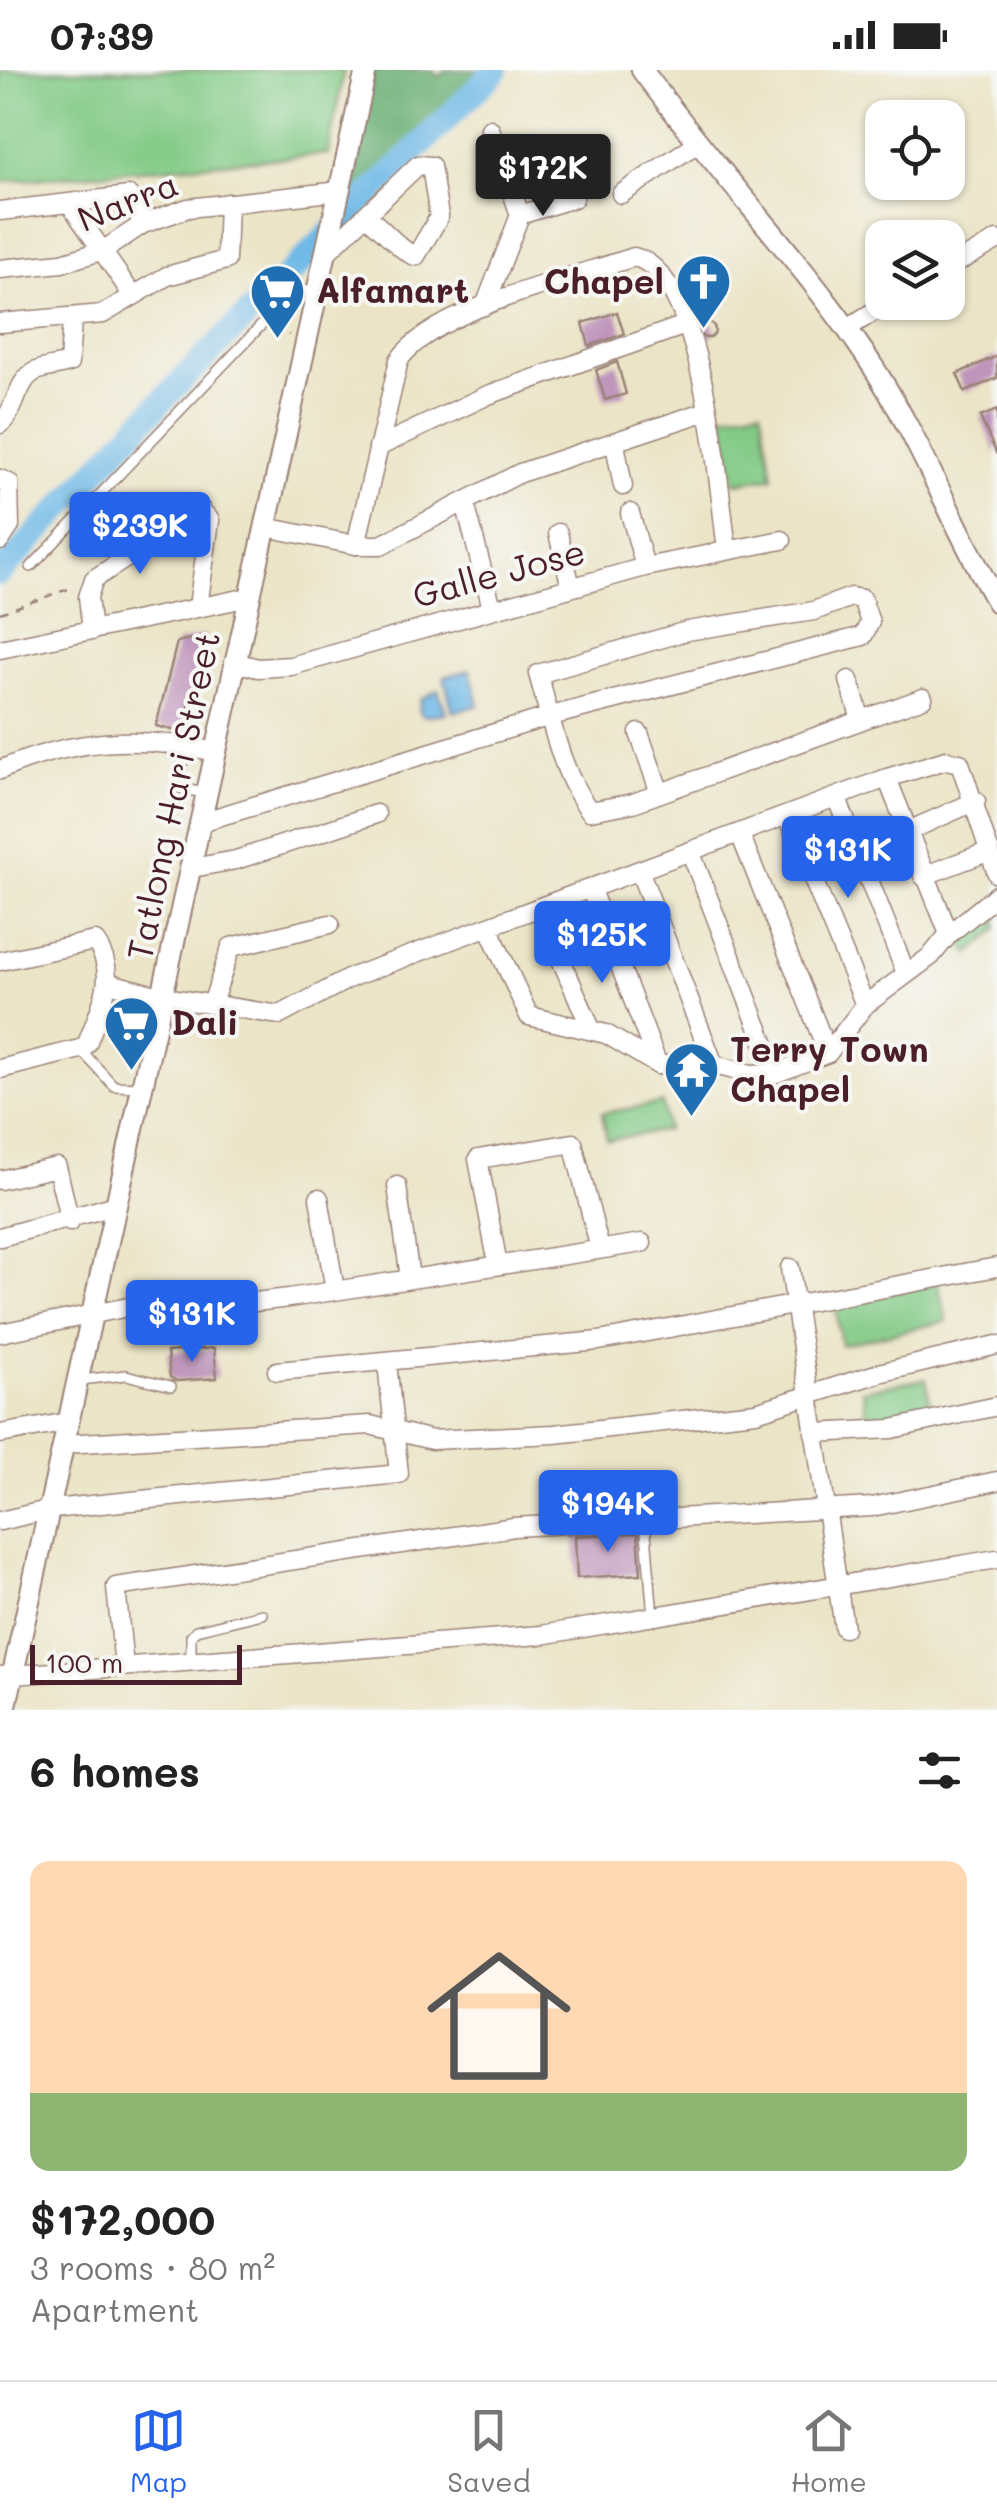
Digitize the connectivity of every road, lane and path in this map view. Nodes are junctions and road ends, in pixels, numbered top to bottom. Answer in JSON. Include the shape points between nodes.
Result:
{"nodes":[{"id":1,"x":366,"y":70,"type":"edge"},
{"id":2,"x":642,"y":70,"type":"edge"},
{"id":3,"x":490,"y":129,"type":"dead end"},
{"id":4,"x":696,"y":144,"type":"junction"},
{"id":5,"x":621,"y":194,"type":"dead end"},
{"id":6,"x":574,"y":198,"type":"dead end"},
{"id":7,"x":338,"y":199,"type":"junction"},
{"id":8,"x":228,"y":203,"type":"junction"},
{"id":9,"x":70,"y":204,"type":"junction"},
{"id":10,"x":0,"y":211,"type":"edge"},
{"id":11,"x":520,"y":215,"type":"junction"},
{"id":12,"x":368,"y":217,"type":"junction"},
{"id":13,"x":143,"y":224,"type":"junction"},
{"id":14,"x":997,"y":240,"type":"edge"},
{"id":15,"x":329,"y":244,"type":"junction"},
{"id":16,"x":104,"y":250,"type":"junction"},
{"id":17,"x":965,"y":258,"type":"edge"},
{"id":18,"x":0,"y":269,"type":"edge"},
{"id":19,"x":318,"y":294,"type":"junction"},
{"id":20,"x":133,"y":296,"type":"junction"},
{"id":21,"x":486,"y":306,"type":"junction"},
{"id":22,"x":865,"y":316,"type":"edge"},
{"id":23,"x":72,"y":320,"type":"junction"},
{"id":24,"x":0,"y":324,"type":"edge"},
{"id":25,"x":265,"y":324,"type":"junction"},
{"id":26,"x":688,"y":324,"type":"junction"},
{"id":27,"x":846,"y":328,"type":"junction"},
{"id":28,"x":307,"y":344,"type":"junction"},
{"id":29,"x":707,"y":411,"type":"junction"},
{"id":30,"x":0,"y":424,"type":"edge"},
{"id":31,"x":615,"y":444,"type":"junction"},
{"id":32,"x":378,"y":447,"type":"junction"},
{"id":33,"x":0,"y":479,"type":"edge"},
{"id":34,"x":623,"y":486,"type":"dead end"},
{"id":35,"x":465,"y":503,"type":"junction"},
{"id":36,"x":630,"y":513,"type":"dead end"},
{"id":37,"x":266,"y":527,"type":"junction"},
{"id":38,"x":558,"y":533,"type":"dead end"},
{"id":39,"x":782,"y":540,"type":"dead end"},
{"id":40,"x":0,"y":541,"type":"edge"},
{"id":41,"x":356,"y":545,"type":"junction"},
{"id":42,"x":727,"y":549,"type":"junction"},
{"id":43,"x":31,"y":566,"type":"dead end"},
{"id":44,"x":644,"y":567,"type":"junction"},
{"id":45,"x":88,"y":587,"type":"junction"},
{"id":46,"x":570,"y":587,"type":"junction"},
{"id":47,"x":250,"y":597,"type":"junction"},
{"id":48,"x":997,"y":602,"type":"edge"},
{"id":49,"x":198,"y":607,"type":"junction"},
{"id":50,"x":492,"y":608,"type":"junction"},
{"id":51,"x":0,"y":613,"type":"edge"},
{"id":52,"x":92,"y":631,"type":"junction"},
{"id":53,"x":0,"y":649,"type":"edge"},
{"id":54,"x":234,"y":662,"type":"junction"},
{"id":55,"x":849,"y":680,"type":"dead end"},
{"id":56,"x":922,"y":698,"type":"dead end"},
{"id":57,"x":551,"y":716,"type":"junction"},
{"id":58,"x":861,"y":720,"type":"junction"},
{"id":59,"x":639,"y":733,"type":"dead end"},
{"id":60,"x":186,"y":745,"type":"junction"},
{"id":61,"x":217,"y":752,"type":"junction"},
{"id":62,"x":0,"y":770,"type":"edge"},
{"id":63,"x":887,"y":778,"type":"junction"},
{"id":64,"x":660,"y":793,"type":"junction"},
{"id":65,"x":208,"y":794,"type":"junction"},
{"id":66,"x":837,"y":798,"type":"junction"},
{"id":67,"x":976,"y":801,"type":"junction"},
{"id":68,"x":376,"y":814,"type":"dead end"},
{"id":69,"x":787,"y":816,"type":"junction"},
{"id":70,"x":201,"y":822,"type":"junction"},
{"id":71,"x":906,"y":832,"type":"junction"},
{"id":72,"x":740,"y":834,"type":"junction"},
{"id":73,"x":990,"y":850,"type":"junction"},
{"id":74,"x":691,"y":853,"type":"junction"},
{"id":75,"x":192,"y":868,"type":"junction"},
{"id":76,"x":640,"y":872,"type":"junction"},
{"id":77,"x":997,"y":874,"type":"edge"},
{"id":78,"x":923,"y":876,"type":"junction"},
{"id":79,"x":590,"y":890,"type":"junction"},
{"id":80,"x":997,"y":896,"type":"edge"},
{"id":81,"x":540,"y":910,"type":"junction"},
{"id":82,"x":330,"y":924,"type":"dead end"},
{"id":83,"x":490,"y":930,"type":"junction"},
{"id":84,"x":950,"y":934,"type":"junction"},
{"id":85,"x":0,"y":961,"type":"edge"},
{"id":86,"x":905,"y":971,"type":"junction"},
{"id":87,"x":109,"y":983,"type":"junction"},
{"id":88,"x":164,"y":997,"type":"junction"},
{"id":89,"x":212,"y":1004,"type":"junction"},
{"id":90,"x":865,"y":1005,"type":"junction"},
{"id":91,"x":592,"y":1030,"type":"junction"},
{"id":92,"x":80,"y":1049,"type":"junction"},
{"id":93,"x":828,"y":1053,"type":"junction"},
{"id":94,"x":658,"y":1065,"type":"junction"},
{"id":95,"x":714,"y":1065,"type":"junction"},
{"id":96,"x":0,"y":1069,"type":"edge"},
{"id":97,"x":776,"y":1072,"type":"junction"},
{"id":98,"x":144,"y":1086,"type":"junction"},
{"id":99,"x":0,"y":1180,"type":"edge"},
{"id":100,"x":397,"y":1186,"type":"dead end"},
{"id":101,"x":319,"y":1198,"type":"dead end"},
{"id":102,"x":117,"y":1206,"type":"junction"},
{"id":103,"x":70,"y":1222,"type":"junction"},
{"id":104,"x":0,"y":1238,"type":"edge"},
{"id":105,"x":642,"y":1243,"type":"dead end"},
{"id":106,"x":600,"y":1249,"type":"junction"},
{"id":107,"x":498,"y":1265,"type":"junction"},
{"id":108,"x":997,"y":1266,"type":"edge"},
{"id":109,"x":790,"y":1268,"type":"dead end"},
{"id":110,"x":410,"y":1278,"type":"junction"},
{"id":111,"x":335,"y":1290,"type":"junction"},
{"id":112,"x":796,"y":1304,"type":"junction"},
{"id":113,"x":94,"y":1312,"type":"junction"},
{"id":114,"x":0,"y":1333,"type":"edge"},
{"id":115,"x":997,"y":1346,"type":"edge"},
{"id":116,"x":388,"y":1362,"type":"junction"},
{"id":117,"x":276,"y":1371,"type":"dead end"},
{"id":118,"x":77,"y":1380,"type":"junction"},
{"id":119,"x":172,"y":1386,"type":"dead end"},
{"id":120,"x":808,"y":1398,"type":"junction"},
{"id":121,"x":997,"y":1406,"type":"edge"},
{"id":122,"x":69,"y":1422,"type":"junction"},
{"id":123,"x":394,"y":1429,"type":"junction"},
{"id":124,"x":814,"y":1432,"type":"junction"},
{"id":125,"x":0,"y":1434,"type":"edge"},
{"id":126,"x":66,"y":1444,"type":"junction"},
{"id":127,"x":997,"y":1481,"type":"edge"},
{"id":128,"x":52,"y":1509,"type":"junction"},
{"id":129,"x":824,"y":1510,"type":"junction"},
{"id":130,"x":645,"y":1520,"type":"junction"},
{"id":131,"x":0,"y":1522,"type":"edge"},
{"id":132,"x":997,"y":1559,"type":"edge"},
{"id":133,"x":837,"y":1587,"type":"junction"},
{"id":134,"x":262,"y":1614,"type":"dead end"},
{"id":135,"x":654,"y":1618,"type":"junction"},
{"id":136,"x":844,"y":1628,"type":"dead end"},
{"id":137,"x":191,"y":1663,"type":"junction"},
{"id":138,"x":124,"y":1668,"type":"junction"},
{"id":139,"x":6,"y":1676,"type":"edge"},
{"id":140,"x":6,"y":1710,"type":"edge"}],
"edges":[{"from":1,"to":7,"type":"street","name":"Tatlong Hari Street"},
{"from":2,"to":4,"type":"street"},
{"from":3,"to":11,"type":"street"},
{"from":4,"to":5,"type":"street"},
{"from":4,"to":27,"type":"street"},
{"from":6,"to":11,"type":"street"},
{"from":7,"to":8,"type":"street","name":"Narra"},
{"from":7,"to":15,"type":"street","name":"Tatlong Hari Street"},
{"from":8,"to":13,"type":"street","name":"Narra"},
{"from":8,"to":20,"type":"street","via":[[226,260],[183,270]]},
{"from":9,"to":10,"type":"street"},
{"from":9,"to":13,"type":"street","via":[[129,196]]},
{"from":9,"to":16,"type":"street"},
{"from":11,"to":21,"type":"street"},
{"from":12,"to":12,"type":"street","via":[[418,165],[432,166],[439,217],[416,256],[403,252],[393,234]]},
{"from":12,"to":15,"type":"street"},
{"from":13,"to":16,"type":"street","name":"Narra"},
{"from":14,"to":17,"type":"street"},
{"from":15,"to":19,"type":"street","name":"Tatlong Hari Street"},
{"from":16,"to":18,"type":"street","name":"Narra","via":[[62,263]]},
{"from":16,"to":20,"type":"street"},
{"from":19,"to":25,"type":"lane","via":[[292,293]]},
{"from":19,"to":28,"type":"street","name":"Tatlong Hari Street"},
{"from":20,"to":23,"type":"street","via":[[103,314]]},
{"from":21,"to":26,"type":"street","via":[[634,258],[658,270]]},
{"from":21,"to":32,"type":"street","via":[[412,341],[399,360]]},
{"from":22,"to":27,"type":"street"},
{"from":23,"to":24,"type":"street"},
{"from":23,"to":30,"type":"street","via":[[69,363],[34,372]]},
{"from":25,"to":28,"type":"path"},
{"from":25,"to":43,"type":"lane"},
{"from":26,"to":29,"type":"street"},
{"from":26,"to":32,"type":"street","via":[[488,396]]},
{"from":27,"to":48,"type":"street","via":[[904,417]]},
{"from":28,"to":37,"type":"street","name":"Tatlong Hari Street"},
{"from":29,"to":31,"type":"street"},
{"from":29,"to":42,"type":"street"},
{"from":31,"to":34,"type":"street"},
{"from":31,"to":35,"type":"street","via":[[520,474]]},
{"from":32,"to":41,"type":"street"},
{"from":33,"to":40,"type":"street","via":[[9,483],[10,526]]},
{"from":35,"to":41,"type":"street","via":[[381,545]]},
{"from":35,"to":50,"type":"street"},
{"from":36,"to":44,"type":"street"},
{"from":37,"to":41,"type":"street"},
{"from":37,"to":47,"type":"street","name":"Tatlong Hari Street"},
{"from":38,"to":46,"type":"street"},
{"from":39,"to":42,"type":"street","name":"Galle Jose"},
{"from":42,"to":44,"type":"street","name":"Galle Jose"},
{"from":44,"to":46,"type":"street","name":"Galle Jose"},
{"from":45,"to":49,"type":"street","via":[[201,510],[210,520]]},
{"from":45,"to":51,"type":"path"},
{"from":45,"to":52,"type":"street"},
{"from":46,"to":50,"type":"street","name":"Galle Jose"},
{"from":47,"to":49,"type":"street"},
{"from":47,"to":54,"type":"street","name":"Tatlong Hari Street"},
{"from":49,"to":52,"type":"street"},
{"from":50,"to":54,"type":"street","name":"Galle Jose","via":[[292,666]]},
{"from":52,"to":53,"type":"street"},
{"from":54,"to":61,"type":"street","name":"Tatlong Hari Street"},
{"from":55,"to":58,"type":"street"},
{"from":56,"to":58,"type":"street"},
{"from":57,"to":57,"type":"street","via":[[538,674],[687,631],[814,611],[851,596],[867,610],[863,636]]},
{"from":57,"to":64,"type":"street","via":[[577,794],[590,810]]},
{"from":57,"to":70,"type":"street"},
{"from":58,"to":64,"type":"street"},
{"from":59,"to":64,"type":"street"},
{"from":60,"to":61,"type":"street"},
{"from":60,"to":62,"type":"street","via":[[89,740]]},
{"from":60,"to":65,"type":"lane","via":[[177,788]]},
{"from":61,"to":65,"type":"street","name":"Tatlong Hari Street"},
{"from":63,"to":66,"type":"street"},
{"from":63,"to":67,"type":"street","via":[[946,760],[960,763]]},
{"from":63,"to":71,"type":"street"},
{"from":65,"to":70,"type":"street","name":"Tatlong Hari Street"},
{"from":66,"to":69,"type":"street"},
{"from":66,"to":86,"type":"street"},
{"from":67,"to":71,"type":"street"},
{"from":67,"to":73,"type":"street"},
{"from":68,"to":75,"type":"street"},
{"from":69,"to":72,"type":"street"},
{"from":69,"to":90,"type":"street"},
{"from":70,"to":75,"type":"street","name":"Tatlong Hari Street"},
{"from":71,"to":78,"type":"street"},
{"from":72,"to":74,"type":"street"},
{"from":72,"to":93,"type":"street"},
{"from":73,"to":77,"type":"street"},
{"from":73,"to":78,"type":"street"},
{"from":74,"to":76,"type":"street"},
{"from":74,"to":97,"type":"street"},
{"from":75,"to":88,"type":"street","name":"Tatlong Hari Street"},
{"from":76,"to":79,"type":"street"},
{"from":76,"to":95,"type":"street"},
{"from":78,"to":84,"type":"street"},
{"from":79,"to":81,"type":"street"},
{"from":79,"to":94,"type":"street"},
{"from":80,"to":84,"type":"street"},
{"from":81,"to":83,"type":"street"},
{"from":81,"to":91,"type":"street"},
{"from":82,"to":89,"type":"street","via":[[231,947]]},
{"from":83,"to":89,"type":"street","via":[[334,984],[280,1014]]},
{"from":83,"to":91,"type":"street","via":[[529,1016]]},
{"from":84,"to":86,"type":"street"},
{"from":85,"to":87,"type":"street","via":[[94,941],[108,958]]},
{"from":86,"to":90,"type":"street"},
{"from":87,"to":88,"type":"street"},
{"from":87,"to":92,"type":"street"},
{"from":88,"to":89,"type":"street"},
{"from":88,"to":98,"type":"street","name":"Tatlong Hari Street"},
{"from":90,"to":93,"type":"street"},
{"from":91,"to":94,"type":"street"},
{"from":92,"to":96,"type":"street"},
{"from":92,"to":98,"type":"lane","via":[[114,1086]]},
{"from":93,"to":97,"type":"street"},
{"from":94,"to":95,"type":"street"},
{"from":95,"to":97,"type":"street"},
{"from":98,"to":102,"type":"street","name":"Tatlong Hari Street"},
{"from":99,"to":103,"type":"street","via":[[57,1167]]},
{"from":100,"to":110,"type":"street"},
{"from":101,"to":111,"type":"street"},
{"from":102,"to":103,"type":"street"},
{"from":102,"to":113,"type":"street","name":"Tatlong Hari Street"},
{"from":103,"to":104,"type":"street"},
{"from":105,"to":106,"type":"street"},
{"from":106,"to":107,"type":"street"},
{"from":106,"to":107,"type":"street","via":[[574,1143],[478,1159]]},
{"from":107,"to":110,"type":"street"},
{"from":108,"to":112,"type":"street"},
{"from":109,"to":112,"type":"street"},
{"from":110,"to":111,"type":"street"},
{"from":111,"to":113,"type":"street","via":[[194,1309],[148,1304]]},
{"from":112,"to":116,"type":"street","via":[[599,1340]]},
{"from":112,"to":120,"type":"street"},
{"from":113,"to":114,"type":"street"},
{"from":113,"to":118,"type":"street","name":"Tatlong Hari Street"},
{"from":115,"to":120,"type":"street","via":[[879,1373]]},
{"from":116,"to":117,"type":"street"},
{"from":116,"to":123,"type":"street"},
{"from":118,"to":119,"type":"lane","via":[[126,1374]]},
{"from":118,"to":122,"type":"street","name":"Tatlong Hari Street"},
{"from":120,"to":123,"type":"street","via":[[756,1412],[554,1434],[432,1440]]},
{"from":120,"to":124,"type":"street"},
{"from":121,"to":124,"type":"street","via":[[892,1429]]},
{"from":122,"to":125,"type":"street"},
{"from":122,"to":126,"type":"street","name":"Tatlong Hari Street"},
{"from":123,"to":126,"type":"street","via":[[370,1425]]},
{"from":123,"to":128,"type":"street","via":[[399,1474]]},
{"from":124,"to":129,"type":"street"},
{"from":126,"to":128,"type":"street","name":"Tatlong Hari Street"},
{"from":127,"to":129,"type":"street"},
{"from":128,"to":131,"type":"street"},
{"from":128,"to":139,"type":"street","name":"Tatlong Hari Street"},
{"from":129,"to":130,"type":"street"},
{"from":129,"to":133,"type":"street"},
{"from":130,"to":135,"type":"lane"},
{"from":130,"to":138,"type":"street","via":[[514,1526],[116,1587]]},
{"from":132,"to":133,"type":"street"},
{"from":133,"to":135,"type":"street"},
{"from":133,"to":136,"type":"street"},
{"from":134,"to":137,"type":"lane","via":[[196,1630]]},
{"from":135,"to":137,"type":"street","via":[[479,1642]]},
{"from":137,"to":138,"type":"street"},
{"from":138,"to":139,"type":"street"},
{"from":139,"to":140,"type":"street","name":"Tatlong Hari Street"}]}
